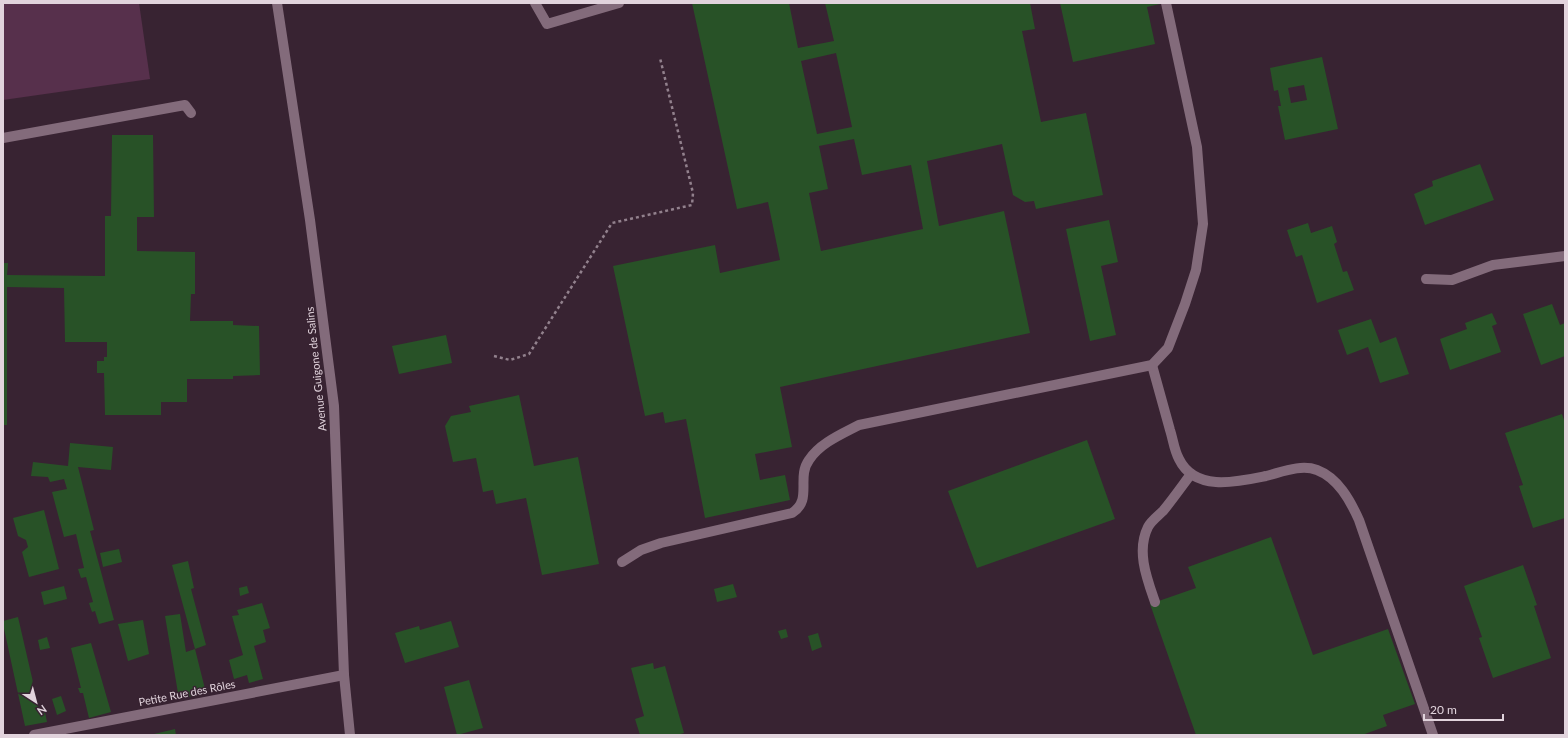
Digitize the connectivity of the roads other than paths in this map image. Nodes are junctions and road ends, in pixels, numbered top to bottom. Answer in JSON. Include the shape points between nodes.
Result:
{"nodes":[{"id":1,"x":277,"y":3,"type":"edge"},
{"id":2,"x":535,"y":3,"type":"edge"},
{"id":3,"x":619,"y":3,"type":"edge"},
{"id":4,"x":1166,"y":3,"type":"edge"},
{"id":5,"x":191,"y":113,"type":"dead end"},
{"id":6,"x":3,"y":138,"type":"edge"},
{"id":7,"x":1565,"y":256,"type":"edge"},
{"id":8,"x":1426,"y":279,"type":"dead end"},
{"id":9,"x":1152,"y":365,"type":"junction"},
{"id":10,"x":1191,"y":474,"type":"junction"},
{"id":11,"x":622,"y":562,"type":"dead end"},
{"id":12,"x":1155,"y":602,"type":"dead end"},
{"id":13,"x":344,"y":675,"type":"junction"},
{"id":14,"x":34,"y":735,"type":"edge"},
{"id":15,"x":350,"y":735,"type":"edge"},
{"id":16,"x":1433,"y":735,"type":"edge"}],
"edges":[{"from":1,"to":13,"type":"street","name":"Avenue Guigone de Salins","via":[[310,220],[334,406]]},
{"from":2,"to":3,"type":"street","via":[[547,24]]},
{"from":4,"to":9,"type":"street","via":[[1197,148],[1203,224],[1196,270],[1185,304],[1168,348]]},
{"from":5,"to":6,"type":"street","via":[[185,105]]},
{"from":7,"to":8,"type":"street","via":[[1493,265],[1452,280]]},
{"from":9,"to":10,"type":"street","via":[[1179,459]]},
{"from":9,"to":11,"type":"street","via":[[859,425],[816,452],[808,461],[802,477],[804,494],[798,509],[792,513],[661,543],[641,550]]},
{"from":10,"to":12,"type":"street","via":[[1149,526],[1144,539],[1146,573]]},
{"from":10,"to":16,"type":"street","via":[[1201,480],[1218,483],[1304,468],[1326,475],[1340,488],[1350,500],[1359,520]]},
{"from":13,"to":14,"type":"street","name":"Petite Rue des Rôles"},
{"from":13,"to":15,"type":"street","name":"Avenue Guigone de Salins"}]}
